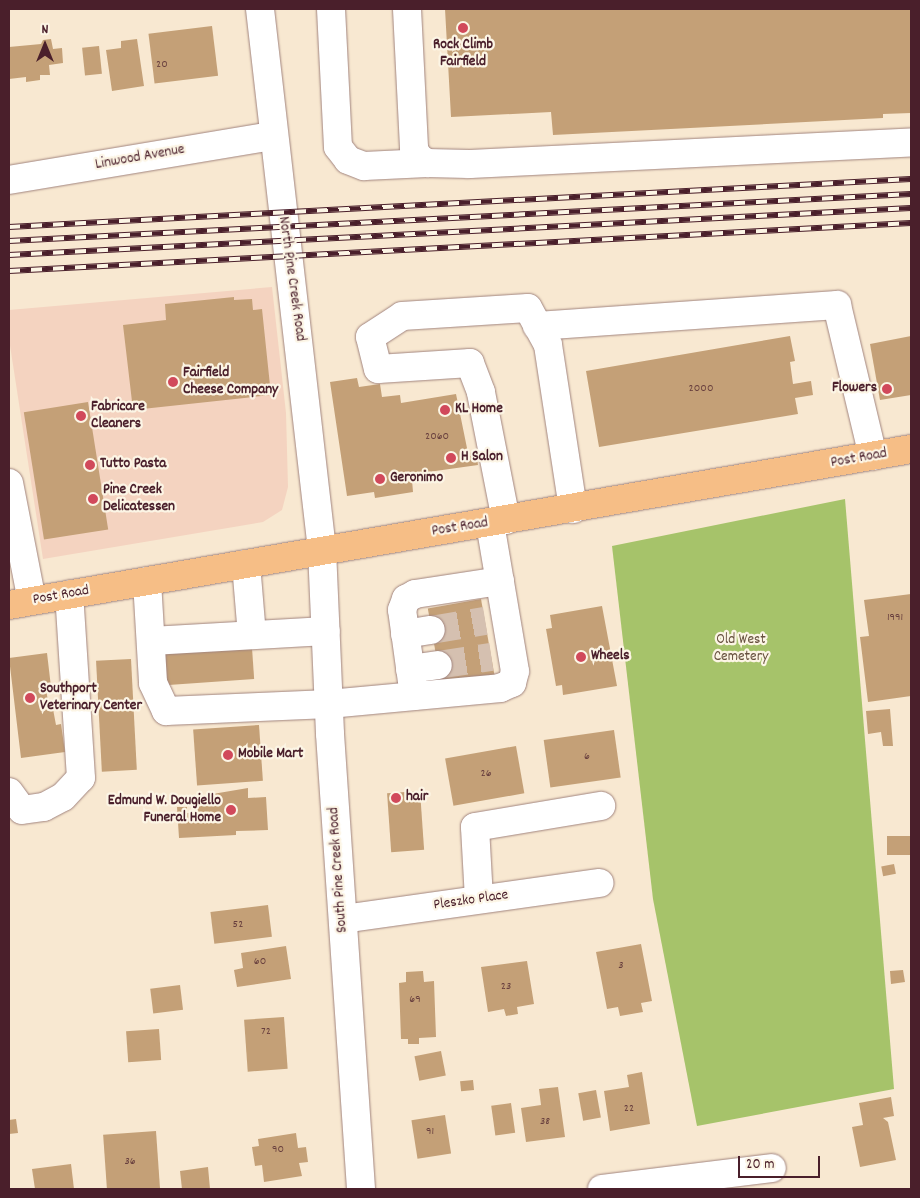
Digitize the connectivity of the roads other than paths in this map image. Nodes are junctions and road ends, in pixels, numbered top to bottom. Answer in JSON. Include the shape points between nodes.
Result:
{"nodes":[{"id":1,"x":260,"y":9,"type":"edge"},
{"id":2,"x":331,"y":9,"type":"edge"},
{"id":3,"x":407,"y":9,"type":"edge"},
{"id":4,"x":272,"y":136,"type":"junction"},
{"id":5,"x":911,"y":142,"type":"edge"},
{"id":6,"x":427,"y":163,"type":"junction"},
{"id":7,"x":9,"y":180,"type":"edge"},
{"id":8,"x":537,"y":326,"type":"junction"},
{"id":9,"x":911,"y":450,"type":"edge"},
{"id":10,"x":873,"y":456,"type":"junction"},
{"id":11,"x":9,"y":483,"type":"edge"},
{"id":12,"x":573,"y":509,"type":"junction"},
{"id":13,"x":498,"y":521,"type":"junction"},
{"id":14,"x":322,"y":550,"type":"junction"},
{"id":15,"x":246,"y":564,"type":"junction"},
{"id":16,"x":147,"y":581,"type":"junction"},
{"id":17,"x":500,"y":581,"type":"junction"},
{"id":18,"x":69,"y":594,"type":"junction"},
{"id":19,"x":20,"y":603,"type":"edge"},
{"id":20,"x":326,"y":630,"type":"junction"},
{"id":21,"x":252,"y":635,"type":"junction"},
{"id":22,"x":151,"y":642,"type":"junction"},
{"id":23,"x":438,"y":665,"type":"tunnel mouth"},
{"id":24,"x":410,"y":669,"type":"junction"},
{"id":25,"x":414,"y":696,"type":"junction"},
{"id":26,"x":329,"y":704,"type":"junction"},
{"id":27,"x":9,"y":792,"type":"edge"},
{"id":28,"x":601,"y":806,"type":"dead end"},
{"id":29,"x":599,"y":882,"type":"dead end"},
{"id":30,"x":479,"y":899,"type":"junction"},
{"id":31,"x":343,"y":919,"type":"junction"},
{"id":32,"x":772,"y":1168,"type":"dead end"},
{"id":33,"x":361,"y":1189,"type":"edge"},
{"id":34,"x":602,"y":1189,"type":"edge"}],
"edges":[{"from":1,"to":4,"type":"street","name":"North Pine Creek Road"},
{"from":2,"to":6,"type":"street","via":[[338,147],[348,160],[364,166]]},
{"from":3,"to":6,"type":"street","via":[[414,149],[418,157]]},
{"from":4,"to":7,"type":"street","name":"Linwood Avenue"},
{"from":4,"to":14,"type":"street","name":"North Pine Creek Road","via":[[299,336]]},
{"from":5,"to":6,"type":"street","via":[[469,164]]},
{"from":8,"to":10,"type":"street","via":[[837,305]]},
{"from":8,"to":12,"type":"street","via":[[548,345]]},
{"from":8,"to":13,"type":"street","via":[[528,308],[402,316],[370,336],[378,369],[470,362],[481,392]]},
{"from":9,"to":10,"type":"main road","name":"Post Road"},
{"from":10,"to":12,"type":"main road","name":"Post Road"},
{"from":11,"to":19,"type":"street"},
{"from":12,"to":13,"type":"main road","name":"Post Road"},
{"from":13,"to":14,"type":"main road","name":"Post Road"},
{"from":13,"to":17,"type":"street"},
{"from":14,"to":15,"type":"main road","name":"Post Road"},
{"from":14,"to":20,"type":"street","name":"South Pine Creek Road"},
{"from":15,"to":16,"type":"main road","name":"Post Road"},
{"from":15,"to":21,"type":"street"},
{"from":16,"to":18,"type":"main road","name":"Post Road"},
{"from":16,"to":22,"type":"street"},
{"from":17,"to":24,"type":"street","via":[[415,594],[406,600],[402,610],[418,632]]},
{"from":17,"to":25,"type":"street","via":[[496,620],[502,655],[515,671],[512,684]]},
{"from":18,"to":19,"type":"main road","name":"Post Road"},
{"from":18,"to":27,"type":"street","via":[[81,778],[63,797],[44,807],[22,810]]},
{"from":20,"to":21,"type":"street"},
{"from":20,"to":26,"type":"street","name":"South Pine Creek Road"},
{"from":21,"to":22,"type":"street"},
{"from":22,"to":26,"type":"street","via":[[153,683],[166,711]]},
{"from":23,"to":24,"type":"street"},
{"from":24,"to":25,"type":"street"},
{"from":25,"to":26,"type":"street"},
{"from":26,"to":31,"type":"street","name":"South Pine Creek Road"},
{"from":28,"to":30,"type":"street","via":[[475,827]]},
{"from":29,"to":30,"type":"street","name":"Pleszko Place"},
{"from":30,"to":31,"type":"street","name":"Pleszko Place"},
{"from":31,"to":33,"type":"street","name":"South Pine Creek Road"},
{"from":32,"to":34,"type":"street"}]}
